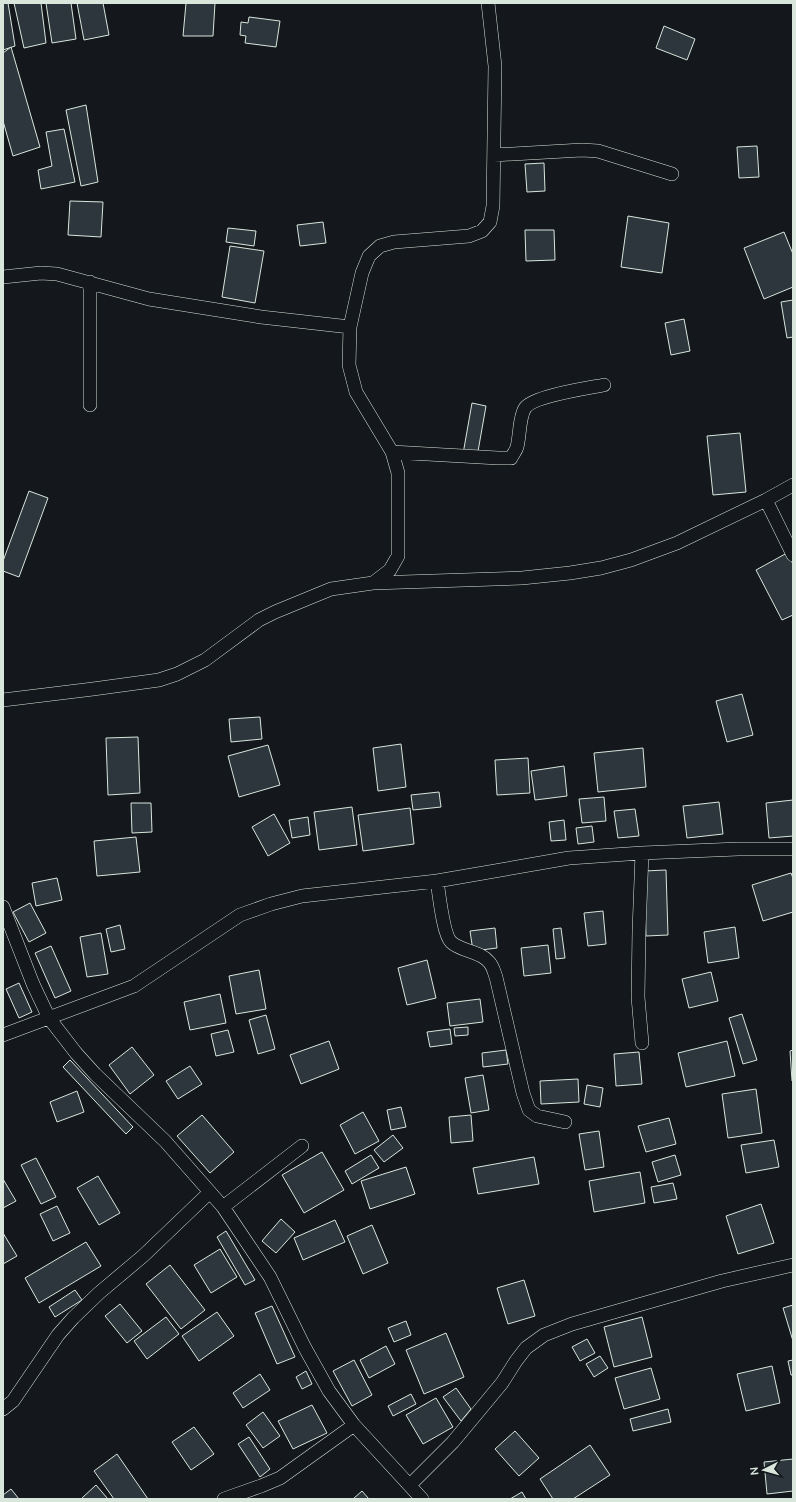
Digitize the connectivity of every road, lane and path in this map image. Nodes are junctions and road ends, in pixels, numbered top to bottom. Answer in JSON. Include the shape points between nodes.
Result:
{"nodes":[{"id":1,"x":488,"y":3,"type":"edge"},
{"id":2,"x":494,"y":155,"type":"junction"},
{"id":3,"x":672,"y":174,"type":"dead end"},
{"id":4,"x":3,"y":277,"type":"edge"},
{"id":5,"x":90,"y":282,"type":"junction"},
{"id":6,"x":350,"y":327,"type":"junction"},
{"id":7,"x":604,"y":385,"type":"dead end"},
{"id":8,"x":90,"y":405,"type":"dead end"},
{"id":9,"x":392,"y":452,"type":"junction"},
{"id":10,"x":793,"y":485,"type":"edge"},
{"id":11,"x":766,"y":500,"type":"junction"},
{"id":12,"x":793,"y":555,"type":"edge"},
{"id":13,"x":373,"y":583,"type":"junction"},
{"id":14,"x":3,"y":700,"type":"edge"},
{"id":15,"x":793,"y":849,"type":"edge"},
{"id":16,"x":642,"y":853,"type":"junction"},
{"id":17,"x":438,"y":881,"type":"junction"},
{"id":18,"x":3,"y":908,"type":"edge"},
{"id":19,"x":49,"y":1018,"type":"junction"},
{"id":20,"x":3,"y":1035,"type":"edge"},
{"id":21,"x":642,"y":1043,"type":"dead end"},
{"id":22,"x":565,"y":1122,"type":"dead end"},
{"id":23,"x":302,"y":1146,"type":"dead end"},
{"id":24,"x":210,"y":1192,"type":"junction"},
{"id":25,"x":223,"y":1207,"type":"junction"},
{"id":26,"x":793,"y":1265,"type":"edge"},
{"id":27,"x":3,"y":1409,"type":"edge"},
{"id":28,"x":354,"y":1425,"type":"junction"},
{"id":29,"x":410,"y":1485,"type":"junction"},
{"id":30,"x":224,"y":1499,"type":"edge"},
{"id":31,"x":422,"y":1499,"type":"edge"}],
"edges":[{"from":1,"to":2,"type":"street","via":[[495,66]]},
{"from":2,"to":3,"type":"street","via":[[598,151]]},
{"from":2,"to":6,"type":"street","via":[[493,206],[490,222],[482,231],[469,236],[394,242],[380,246],[369,256],[362,274]]},
{"from":4,"to":5,"type":"street","via":[[57,274]]},
{"from":5,"to":6,"type":"street","via":[[149,299]]},
{"from":5,"to":8,"type":"street"},
{"from":6,"to":9,"type":"street","via":[[349,365],[356,392]]},
{"from":7,"to":9,"type":"street","via":[[571,390],[533,401],[525,408],[516,449],[511,458]]},
{"from":9,"to":13,"type":"street","via":[[398,473],[398,556],[390,570]]},
{"from":10,"to":11,"type":"street"},
{"from":11,"to":12,"type":"street"},
{"from":11,"to":13,"type":"street","via":[[677,543],[601,568],[522,578]]},
{"from":13,"to":14,"type":"street","via":[[331,589],[275,612],[247,628],[205,660],[171,676],[158,680]]},
{"from":15,"to":16,"type":"street"},
{"from":16,"to":17,"type":"street","via":[[569,858]]},
{"from":16,"to":21,"type":"street","via":[[638,931],[638,997]]},
{"from":17,"to":19,"type":"street","via":[[302,896],[271,904],[240,915],[134,986]]},
{"from":17,"to":22,"type":"street","via":[[446,932],[450,941],[484,958],[490,963],[496,977],[529,1110],[537,1116]]},
{"from":18,"to":19,"type":"street"},
{"from":19,"to":20,"type":"street"},
{"from":19,"to":24,"type":"street","via":[[95,1074],[165,1141]]},
{"from":23,"to":25,"type":"street"},
{"from":24,"to":25,"type":"street"},
{"from":24,"to":27,"type":"street","via":[[73,1318],[58,1335],[13,1401]]},
{"from":25,"to":28,"type":"street","via":[[270,1277],[305,1348],[329,1390]]},
{"from":26,"to":29,"type":"street","via":[[722,1281],[572,1324],[544,1335],[526,1348],[502,1383],[453,1442]]},
{"from":28,"to":29,"type":"street"},
{"from":28,"to":30,"type":"street","via":[[280,1478]]},
{"from":29,"to":31,"type":"street"}]}
